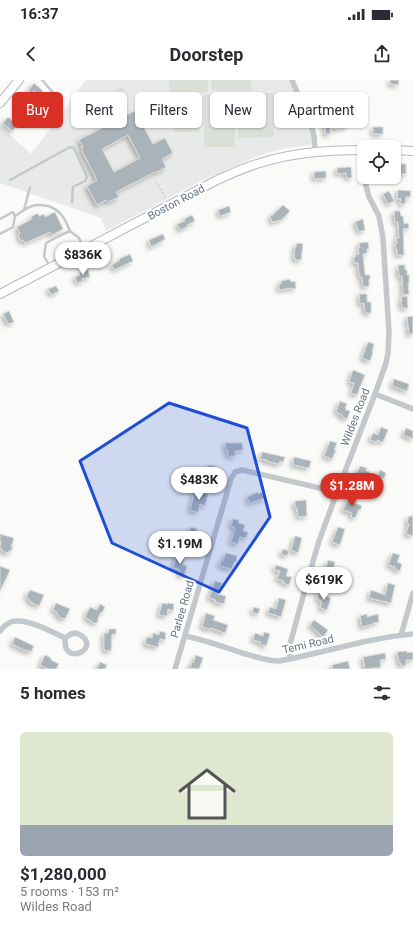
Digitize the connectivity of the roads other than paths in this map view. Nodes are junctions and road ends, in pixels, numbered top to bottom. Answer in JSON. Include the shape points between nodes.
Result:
{"nodes":[{"id":1,"x":19,"y":80,"type":"edge"},
{"id":2,"x":42,"y":80,"type":"edge"},
{"id":3,"x":292,"y":80,"type":"edge"},
{"id":4,"x":52,"y":92,"type":"edge"},
{"id":5,"x":0,"y":103,"type":"edge"},
{"id":6,"x":357,"y":150,"type":"edge"},
{"id":7,"x":401,"y":150,"type":"edge"},
{"id":8,"x":413,"y":151,"type":"edge"},
{"id":9,"x":315,"y":153,"type":"junction"},
{"id":10,"x":10,"y":180,"type":"dead end"},
{"id":11,"x":366,"y":184,"type":"edge"},
{"id":12,"x":30,"y":187,"type":"dead end"},
{"id":13,"x":72,"y":202,"type":"dead end"},
{"id":14,"x":24,"y":210,"type":"junction"},
{"id":15,"x":15,"y":216,"type":"junction"},
{"id":16,"x":0,"y":219,"type":"edge"},
{"id":17,"x":70,"y":232,"type":"junction"},
{"id":18,"x":0,"y":234,"type":"edge"},
{"id":19,"x":85,"y":249,"type":"junction"},
{"id":20,"x":50,"y":267,"type":"junction"},
{"id":21,"x":0,"y":294,"type":"edge"},
{"id":22,"x":375,"y":394,"type":"junction"},
{"id":23,"x":413,"y":408,"type":"edge"},
{"id":24,"x":337,"y":492,"type":"junction"},
{"id":25,"x":413,"y":593,"type":"edge"},
{"id":26,"x":0,"y":631,"type":"edge"},
{"id":27,"x":413,"y":634,"type":"edge"},
{"id":28,"x":401,"y":635,"type":"junction"},
{"id":29,"x":185,"y":636,"type":"junction"},
{"id":30,"x":65,"y":638,"type":"dead end"},
{"id":31,"x":291,"y":659,"type":"junction"},
{"id":32,"x":175,"y":669,"type":"edge"}],
"edges":[{"from":1,"to":5,"type":"main road"},
{"from":2,"to":4,"type":"lane"},
{"from":3,"to":9,"type":"street","via":[[311,124]]},
{"from":6,"to":9,"type":"main road","name":"Boston Road"},
{"from":7,"to":8,"type":"main road"},
{"from":9,"to":19,"type":"main road","name":"Boston Road","via":[[260,162],[240,170]]},
{"from":10,"to":13,"type":"lane","via":[[74,148],[87,176],[85,181],[73,187]]},
{"from":11,"to":22,"type":"street","name":"Wildes Road","via":[[383,238],[389,332],[387,360]]},
{"from":12,"to":14,"type":"lane"},
{"from":14,"to":15,"type":"lane"},
{"from":14,"to":17,"type":"lane","via":[[41,204],[54,208],[67,223]]},
{"from":15,"to":16,"type":"lane","via":[[13,212]]},
{"from":15,"to":18,"type":"lane","via":[[13,227]]},
{"from":17,"to":19,"type":"lane","via":[[79,238]]},
{"from":17,"to":20,"type":"lane","via":[[46,243],[44,256]]},
{"from":19,"to":20,"type":"main road","name":"Boston Road"},
{"from":20,"to":21,"type":"main road","name":"Boston Road"},
{"from":22,"to":23,"type":"street"},
{"from":22,"to":24,"type":"street","name":"Wildes Road"},
{"from":24,"to":29,"type":"street","name":"Parlee Road","via":[[242,470],[235,472]]},
{"from":24,"to":31,"type":"street","name":"Wildes Road","via":[[307,582],[289,648]]},
{"from":25,"to":28,"type":"street"},
{"from":26,"to":30,"type":"street","via":[[16,621],[32,624]]},
{"from":27,"to":28,"type":"street","name":"Temi Road"},
{"from":28,"to":31,"type":"street","name":"Temi Road"},
{"from":29,"to":31,"type":"street","name":"Temi Road","via":[[271,661]]},
{"from":29,"to":32,"type":"street","name":"Parlee Road"}]}
